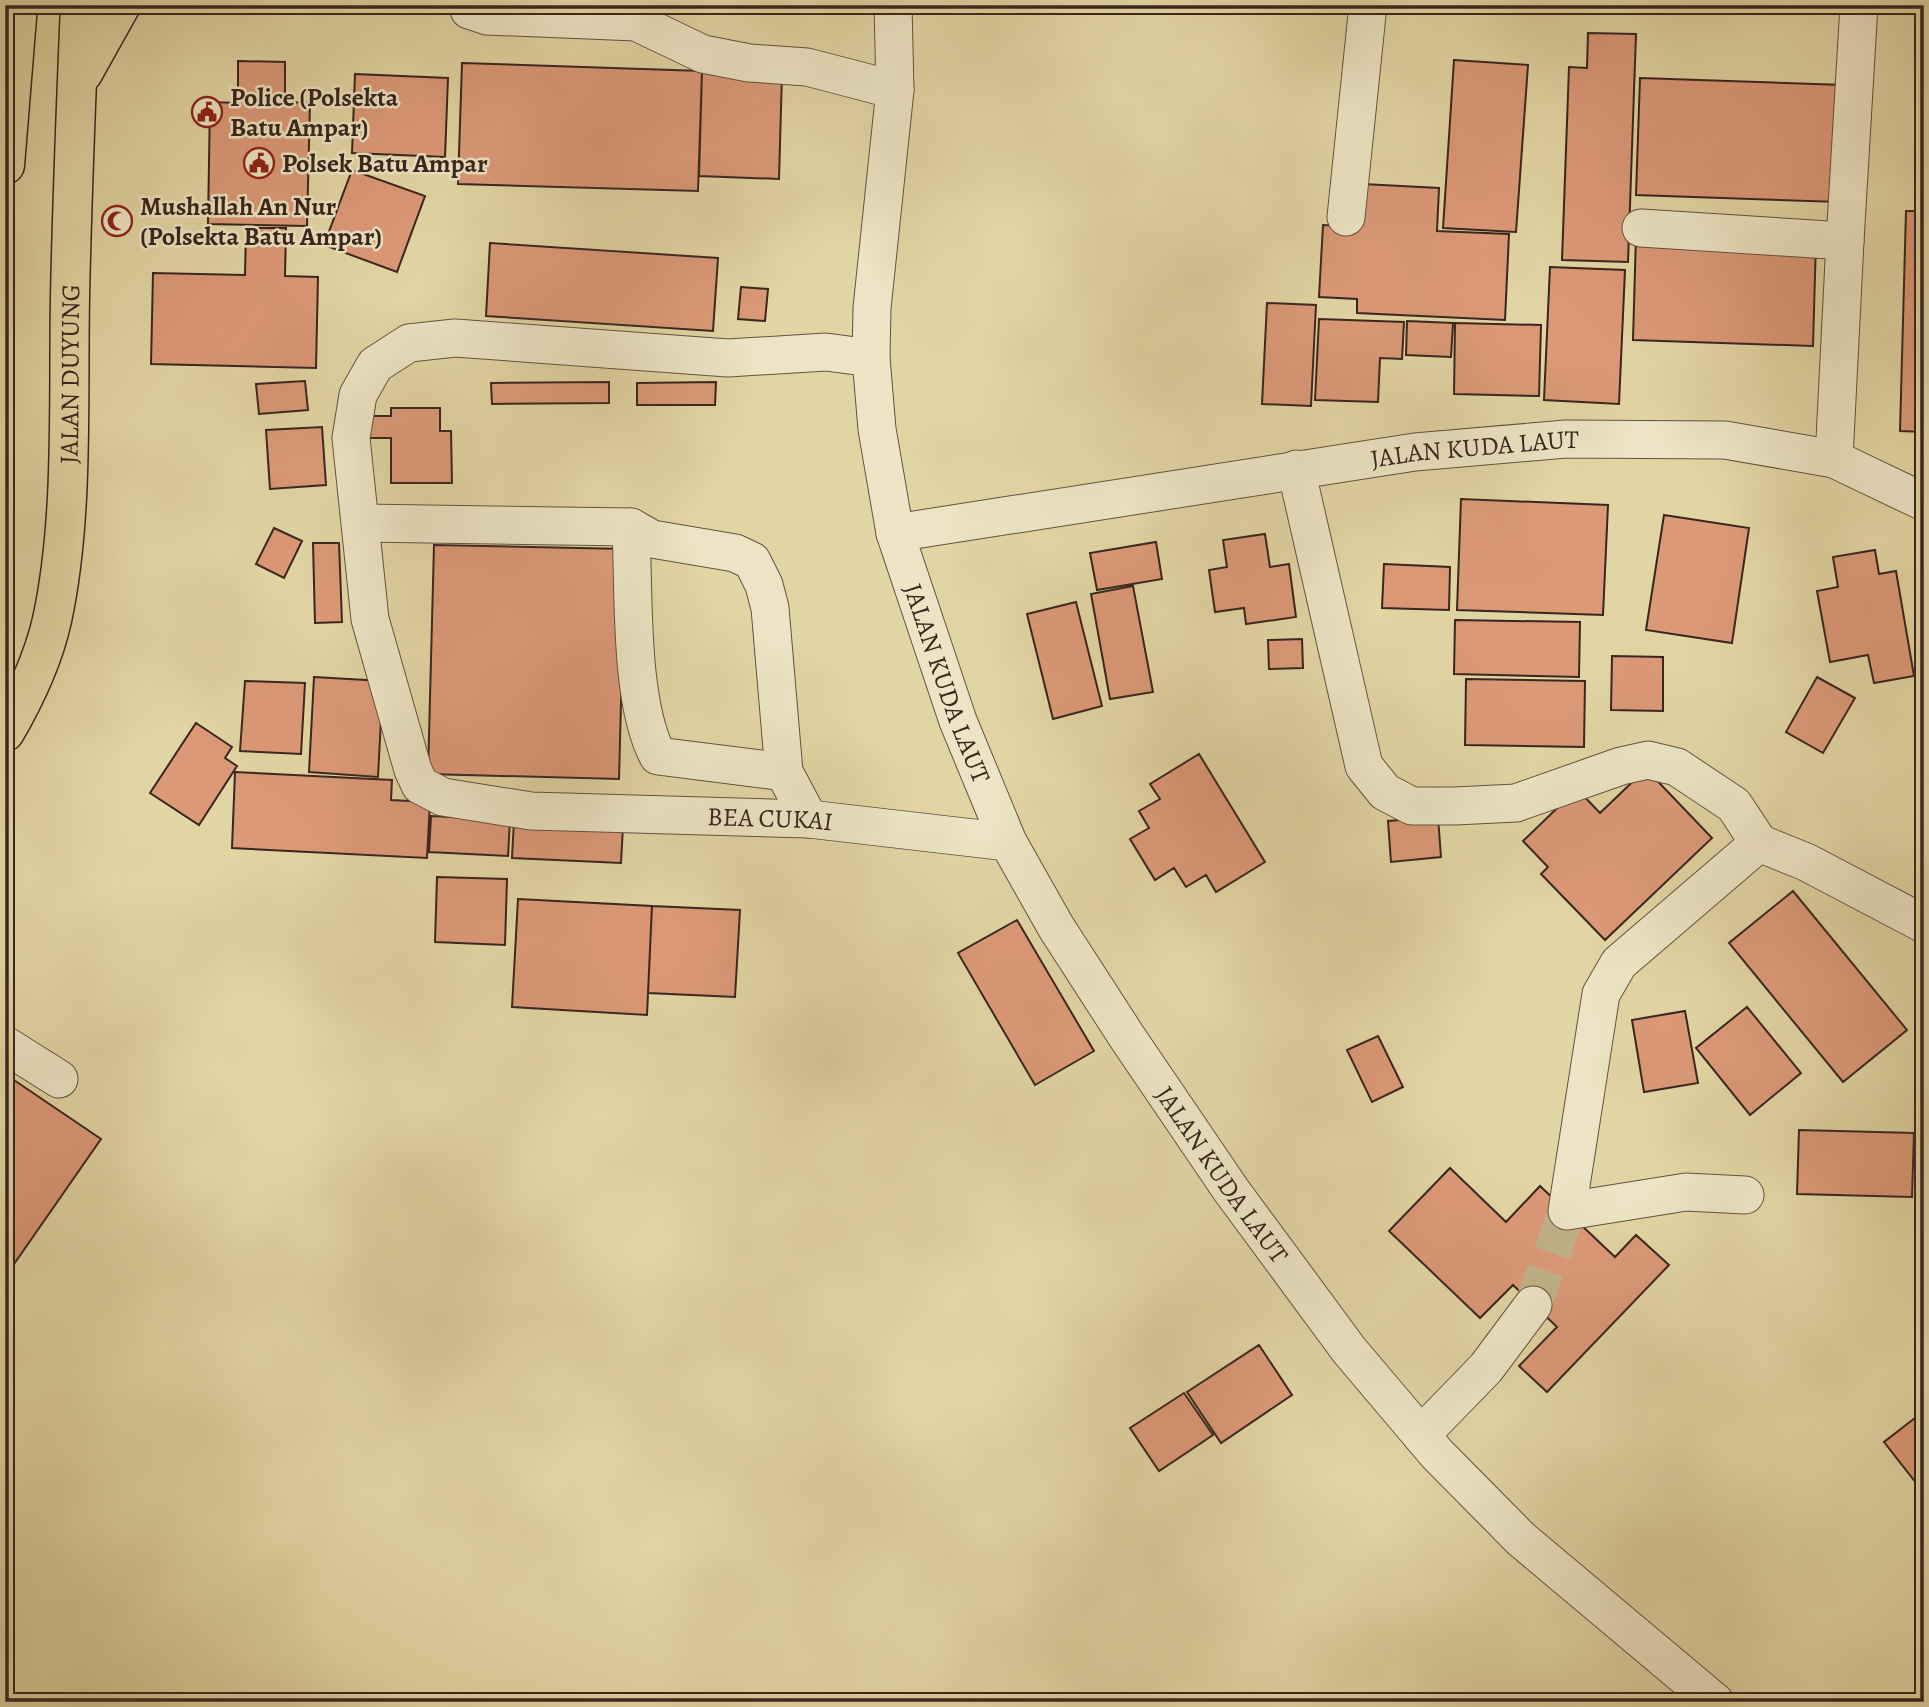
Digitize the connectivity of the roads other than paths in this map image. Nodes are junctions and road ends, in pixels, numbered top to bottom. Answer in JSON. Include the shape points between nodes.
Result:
{"nodes":[{"id":1,"x":18,"y":5,"type":"edge"},
{"id":2,"x":80,"y":5,"type":"edge"},
{"id":3,"x":121,"y":5,"type":"edge"},
{"id":4,"x":467,"y":5,"type":"edge"},
{"id":5,"x":893,"y":5,"type":"edge"},
{"id":6,"x":1368,"y":5,"type":"edge"},
{"id":7,"x":1859,"y":5,"type":"edge"},
{"id":8,"x":76,"y":87,"type":"junction"},
{"id":9,"x":895,"y":90,"type":"junction"},
{"id":10,"x":5,"y":164,"type":"edge"},
{"id":11,"x":1346,"y":217,"type":"dead end"},
{"id":12,"x":1640,"y":228,"type":"dead end"},
{"id":13,"x":1844,"y":241,"type":"junction"},
{"id":14,"x":871,"y":358,"type":"junction"},
{"id":15,"x":1834,"y":459,"type":"junction"},
{"id":16,"x":1296,"y":469,"type":"junction"},
{"id":17,"x":1924,"y":502,"type":"edge"},
{"id":18,"x":362,"y":523,"type":"junction"},
{"id":19,"x":631,"y":527,"type":"junction"},
{"id":20,"x":895,"y":533,"type":"junction"},
{"id":21,"x":5,"y":732,"type":"edge"},
{"id":22,"x":784,"y":772,"type":"junction"},
{"id":23,"x":809,"y":820,"type":"junction"},
{"id":24,"x":1008,"y":842,"type":"junction"},
{"id":25,"x":1759,"y":843,"type":"junction"},
{"id":26,"x":1924,"y":924,"type":"edge"},
{"id":27,"x":5,"y":1045,"type":"edge"},
{"id":28,"x":59,"y":1079,"type":"dead end"},
{"id":29,"x":1745,"y":1195,"type":"dead end"},
{"id":30,"x":1533,"y":1305,"type":"tunnel mouth"},
{"id":31,"x":1421,"y":1435,"type":"junction"},
{"id":32,"x":1716,"y":1702,"type":"edge"}],
"edges":[{"from":1,"to":10,"type":"highway"},
{"from":2,"to":8,"type":"highway","name":"JALAN DUYUNG"},
{"from":3,"to":8,"type":"highway"},
{"from":4,"to":9,"type":"street","via":[[487,16],[636,22],[703,54],[807,67]]},
{"from":5,"to":9,"type":"street","name":"JALAN KUDA LAUT"},
{"from":6,"to":11,"type":"street"},
{"from":7,"to":13,"type":"street"},
{"from":8,"to":21,"type":"highway","name":"JALAN DUYUNG","via":[[62,544],[52,618],[41,658]]},
{"from":9,"to":14,"type":"street","name":"JALAN KUDA LAUT"},
{"from":12,"to":13,"type":"street"},
{"from":13,"to":15,"type":"street"},
{"from":14,"to":18,"type":"street","name":"BEA CUKAI","via":[[826,352],[728,358],[455,338],[409,343],[375,365],[358,395],[351,438]]},
{"from":14,"to":20,"type":"street","name":"JALAN KUDA LAUT","via":[[877,429]]},
{"from":15,"to":16,"type":"street","name":"JALAN KUDA LAUT","via":[[1725,440],[1566,439],[1415,452]]},
{"from":15,"to":17,"type":"street","name":"JALAN KUDA LAUT"},
{"from":16,"to":20,"type":"street","name":"JALAN KUDA LAUT"},
{"from":16,"to":25,"type":"street","via":[[1364,766],[1385,792],[1412,806],[1516,803],[1648,760],[1677,767],[1734,805]]},
{"from":18,"to":19,"type":"street"},
{"from":18,"to":23,"type":"street","name":"BEA CUKAI","via":[[370,620],[419,785],[443,797],[531,811]]},
{"from":19,"to":22,"type":"street","via":[[652,540],[735,553],[752,561],[770,608]]},
{"from":19,"to":22,"type":"street","via":[[638,685],[646,735],[658,756]]},
{"from":20,"to":24,"type":"street","name":"JALAN KUDA LAUT","via":[[958,721]]},
{"from":22,"to":23,"type":"street"},
{"from":23,"to":24,"type":"street","name":"BEA CUKAI"},
{"from":24,"to":31,"type":"street","name":"JALAN KUDA LAUT","via":[[1070,949],[1230,1190],[1349,1350]]},
{"from":25,"to":26,"type":"street","via":[[1806,862]]},
{"from":25,"to":29,"type":"street","via":[[1608,977],[1601,994],[1567,1211],[1686,1192]]},
{"from":27,"to":28,"type":"street"},
{"from":30,"to":31,"type":"street","via":[[1486,1368]]},
{"from":31,"to":32,"type":"street","name":"JALAN KUDA LAUT","via":[[1521,1539]]}]}
